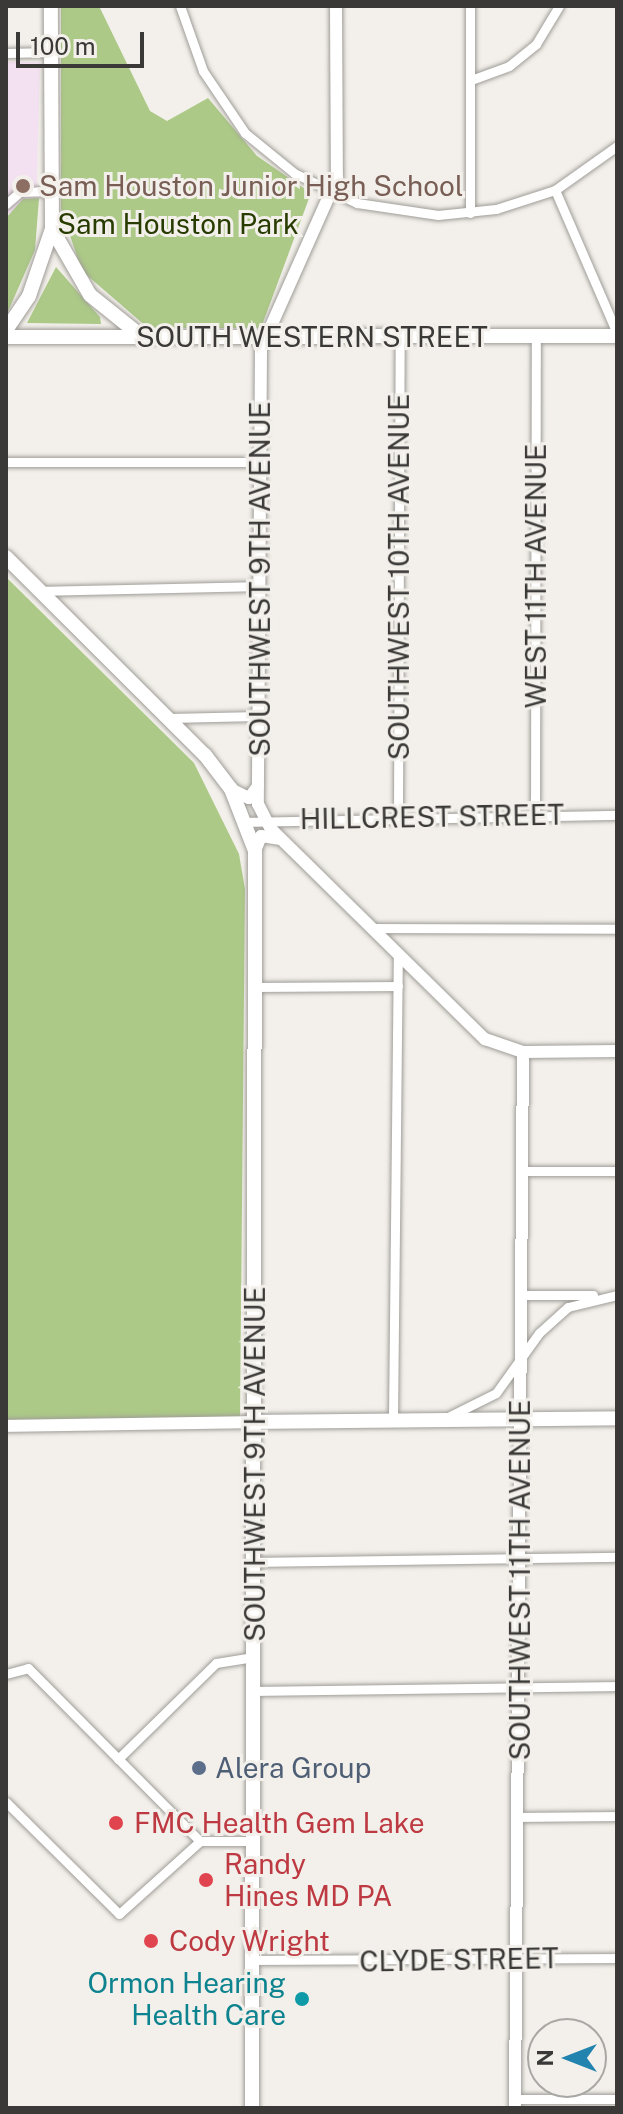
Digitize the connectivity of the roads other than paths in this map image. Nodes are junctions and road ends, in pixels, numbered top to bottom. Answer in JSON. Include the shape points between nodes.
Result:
{"nodes":[{"id":1,"x":51,"y":6,"type":"edge"},
{"id":2,"x":180,"y":6,"type":"edge"},
{"id":3,"x":336,"y":6,"type":"edge"},
{"id":4,"x":470,"y":6,"type":"edge"},
{"id":5,"x":559,"y":6,"type":"edge"},
{"id":6,"x":51,"y":52,"type":"junction"},
{"id":7,"x":6,"y":53,"type":"edge"},
{"id":8,"x":471,"y":80,"type":"junction"},
{"id":9,"x":617,"y":146,"type":"edge"},
{"id":10,"x":555,"y":190,"type":"junction"},
{"id":11,"x":51,"y":191,"type":"junction"},
{"id":12,"x":329,"y":192,"type":"junction"},
{"id":13,"x":6,"y":204,"type":"edge"},
{"id":14,"x":470,"y":213,"type":"junction"},
{"id":15,"x":52,"y":229,"type":"junction"},
{"id":16,"x":613,"y":312,"type":"edge"},
{"id":17,"x":6,"y":330,"type":"edge"},
{"id":18,"x":617,"y":335,"type":"edge"},
{"id":19,"x":536,"y":336,"type":"junction"},
{"id":20,"x":6,"y":337,"type":"edge"},
{"id":21,"x":266,"y":338,"type":"junction"},
{"id":22,"x":400,"y":338,"type":"junction"},
{"id":23,"x":145,"y":339,"type":"junction"},
{"id":24,"x":6,"y":462,"type":"edge"},
{"id":25,"x":260,"y":462,"type":"junction"},
{"id":26,"x":6,"y":557,"type":"edge"},
{"id":27,"x":259,"y":586,"type":"junction"},
{"id":28,"x":40,"y":591,"type":"junction"},
{"id":29,"x":259,"y":716,"type":"junction"},
{"id":30,"x":169,"y":718,"type":"junction"},
{"id":31,"x":258,"y":786,"type":"junction"},
{"id":32,"x":231,"y":789,"type":"junction"},
{"id":33,"x":535,"y":815,"type":"junction"},
{"id":34,"x":617,"y":815,"type":"edge"},
{"id":35,"x":398,"y":816,"type":"junction"},
{"id":36,"x":256,"y":820,"type":"junction"},
{"id":37,"x":283,"y":840,"type":"junction"},
{"id":38,"x":256,"y":845,"type":"junction"},
{"id":39,"x":373,"y":928,"type":"junction"},
{"id":40,"x":617,"y":929,"type":"edge"},
{"id":41,"x":398,"y":953,"type":"junction"},
{"id":42,"x":398,"y":986,"type":"junction"},
{"id":43,"x":258,"y":987,"type":"junction"},
{"id":44,"x":617,"y":1051,"type":"edge"},
{"id":45,"x":523,"y":1052,"type":"junction"},
{"id":46,"x":523,"y":1171,"type":"junction"},
{"id":47,"x":617,"y":1171,"type":"edge"},
{"id":48,"x":523,"y":1295,"type":"junction"},
{"id":49,"x":596,"y":1295,"type":"junction"},
{"id":50,"x":617,"y":1295,"type":"edge"},
{"id":51,"x":521,"y":1363,"type":"junction"},
{"id":52,"x":445,"y":1418,"type":"junction"},
{"id":53,"x":521,"y":1418,"type":"junction"},
{"id":54,"x":617,"y":1418,"type":"edge"},
{"id":55,"x":393,"y":1419,"type":"junction"},
{"id":56,"x":255,"y":1422,"type":"junction"},
{"id":57,"x":6,"y":1426,"type":"edge"},
{"id":58,"x":617,"y":1557,"type":"edge"},
{"id":59,"x":520,"y":1558,"type":"junction"},
{"id":60,"x":254,"y":1562,"type":"junction"},
{"id":61,"x":254,"y":1657,"type":"junction"},
{"id":62,"x":6,"y":1674,"type":"edge"},
{"id":63,"x":617,"y":1686,"type":"edge"},
{"id":64,"x":519,"y":1687,"type":"junction"},
{"id":65,"x":255,"y":1691,"type":"junction"},
{"id":66,"x":118,"y":1759,"type":"junction"},
{"id":67,"x":6,"y":1802,"type":"edge"},
{"id":68,"x":617,"y":1816,"type":"edge"},
{"id":69,"x":518,"y":1817,"type":"junction"},
{"id":70,"x":200,"y":1841,"type":"junction"},
{"id":71,"x":254,"y":1841,"type":"junction"},
{"id":72,"x":617,"y":1958,"type":"edge"},
{"id":73,"x":253,"y":1960,"type":"junction"},
{"id":74,"x":517,"y":1960,"type":"junction"},
{"id":75,"x":617,"y":2099,"type":"edge"},
{"id":76,"x":515,"y":2104,"type":"edge"},
{"id":77,"x":252,"y":2108,"type":"edge"}],
"edges":[{"from":1,"to":6,"type":"main road"},
{"from":2,"to":12,"type":"street","via":[[203,71],[245,133]]},
{"from":3,"to":12,"type":"street","via":[[337,178]]},
{"from":4,"to":8,"type":"street"},
{"from":5,"to":8,"type":"street","via":[[536,44],[509,66]]},
{"from":6,"to":7,"type":"street"},
{"from":6,"to":11,"type":"main road"},
{"from":8,"to":14,"type":"street"},
{"from":9,"to":10,"type":"street"},
{"from":10,"to":14,"type":"street"},
{"from":10,"to":16,"type":"street"},
{"from":11,"to":13,"type":"street","via":[[20,192]]},
{"from":11,"to":15,"type":"main road"},
{"from":12,"to":14,"type":"street","via":[[403,213]]},
{"from":12,"to":21,"type":"street"},
{"from":15,"to":17,"type":"main road","via":[[29,296]]},
{"from":15,"to":23,"type":"main road","via":[[90,295]]},
{"from":16,"to":18,"type":"street"},
{"from":18,"to":19,"type":"main road","name":"SOUTH WESTERN STREET"},
{"from":19,"to":22,"type":"main road","name":"SOUTH WESTERN STREET"},
{"from":19,"to":33,"type":"street","name":"WEST 11TH AVENUE"},
{"from":20,"to":23,"type":"main road","name":"SOUTH WESTERN STREET"},
{"from":21,"to":22,"type":"main road","name":"SOUTH WESTERN STREET"},
{"from":21,"to":23,"type":"main road","name":"SOUTH WESTERN STREET"},
{"from":21,"to":25,"type":"street","name":"SOUTHWEST 9TH AVENUE"},
{"from":22,"to":35,"type":"street","name":"SOUTHWEST 10TH AVENUE"},
{"from":24,"to":25,"type":"street"},
{"from":25,"to":27,"type":"street","name":"SOUTHWEST 9TH AVENUE"},
{"from":26,"to":28,"type":"main road"},
{"from":27,"to":28,"type":"street"},
{"from":27,"to":29,"type":"street","name":"SOUTHWEST 9TH AVENUE"},
{"from":28,"to":30,"type":"main road"},
{"from":29,"to":30,"type":"street"},
{"from":29,"to":31,"type":"street","name":"SOUTHWEST 9TH AVENUE"},
{"from":30,"to":32,"type":"main road"},
{"from":31,"to":32,"type":"street","via":[[249,798]]},
{"from":31,"to":36,"type":"street","name":"SOUTHWEST 9TH AVENUE"},
{"from":32,"to":36,"type":"main road"},
{"from":33,"to":34,"type":"street","name":"HILLCREST STREET"},
{"from":33,"to":35,"type":"street","name":"HILLCREST STREET"},
{"from":35,"to":36,"type":"street","name":"HILLCREST STREET"},
{"from":36,"to":37,"type":"street"},
{"from":36,"to":38,"type":"main road","name":"SOUTHWEST 9TH AVENUE"},
{"from":37,"to":38,"type":"street"},
{"from":37,"to":39,"type":"street"},
{"from":38,"to":43,"type":"main road","name":"SOUTHWEST 9TH AVENUE"},
{"from":39,"to":40,"type":"street"},
{"from":39,"to":41,"type":"street"},
{"from":41,"to":42,"type":"street"},
{"from":41,"to":45,"type":"street","via":[[485,1039]]},
{"from":42,"to":43,"type":"street"},
{"from":42,"to":55,"type":"street"},
{"from":43,"to":56,"type":"main road","name":"SOUTHWEST 9TH AVENUE"},
{"from":44,"to":45,"type":"street"},
{"from":45,"to":46,"type":"street","name":"SOUTHWEST 11TH AVENUE"},
{"from":46,"to":47,"type":"street"},
{"from":46,"to":48,"type":"street","name":"SOUTHWEST 11TH AVENUE"},
{"from":48,"to":49,"type":"street"},
{"from":48,"to":51,"type":"street","name":"SOUTHWEST 11TH AVENUE"},
{"from":49,"to":50,"type":"street"},
{"from":49,"to":51,"type":"street","via":[[552,1320]]},
{"from":51,"to":52,"type":"street","via":[[496,1393]]},
{"from":51,"to":53,"type":"street","name":"SOUTHWEST 11TH AVENUE"},
{"from":52,"to":53,"type":"main road"},
{"from":52,"to":55,"type":"main road"},
{"from":53,"to":54,"type":"main road"},
{"from":53,"to":59,"type":"street","name":"SOUTHWEST 11TH AVENUE"},
{"from":55,"to":56,"type":"main road"},
{"from":56,"to":57,"type":"street"},
{"from":56,"to":60,"type":"main road","name":"SOUTHWEST 9TH AVENUE"},
{"from":58,"to":59,"type":"street"},
{"from":59,"to":60,"type":"street"},
{"from":59,"to":64,"type":"street","name":"SOUTHWEST 11TH AVENUE"},
{"from":60,"to":61,"type":"main road","name":"SOUTHWEST 9TH AVENUE"},
{"from":61,"to":65,"type":"main road","name":"SOUTHWEST 9TH AVENUE"},
{"from":61,"to":66,"type":"street","via":[[216,1663]]},
{"from":62,"to":66,"type":"street","via":[[28,1668]]},
{"from":63,"to":64,"type":"street"},
{"from":64,"to":65,"type":"street"},
{"from":64,"to":69,"type":"street","name":"SOUTHWEST 11TH AVENUE"},
{"from":65,"to":71,"type":"main road","name":"SOUTHWEST 9TH AVENUE"},
{"from":66,"to":70,"type":"street"},
{"from":67,"to":70,"type":"street","via":[[119,1914]]},
{"from":68,"to":69,"type":"street"},
{"from":69,"to":74,"type":"street","name":"SOUTHWEST 11TH AVENUE"},
{"from":70,"to":71,"type":"street"},
{"from":71,"to":73,"type":"main road","name":"SOUTHWEST 9TH AVENUE"},
{"from":72,"to":74,"type":"street","name":"CLYDE STREET"},
{"from":73,"to":74,"type":"street","name":"CLYDE STREET"},
{"from":73,"to":77,"type":"main road","name":"SOUTHWEST 9TH AVENUE"},
{"from":74,"to":76,"type":"street","name":"SOUTHWEST 11TH AVENUE"},
{"from":75,"to":76,"type":"street"}]}
